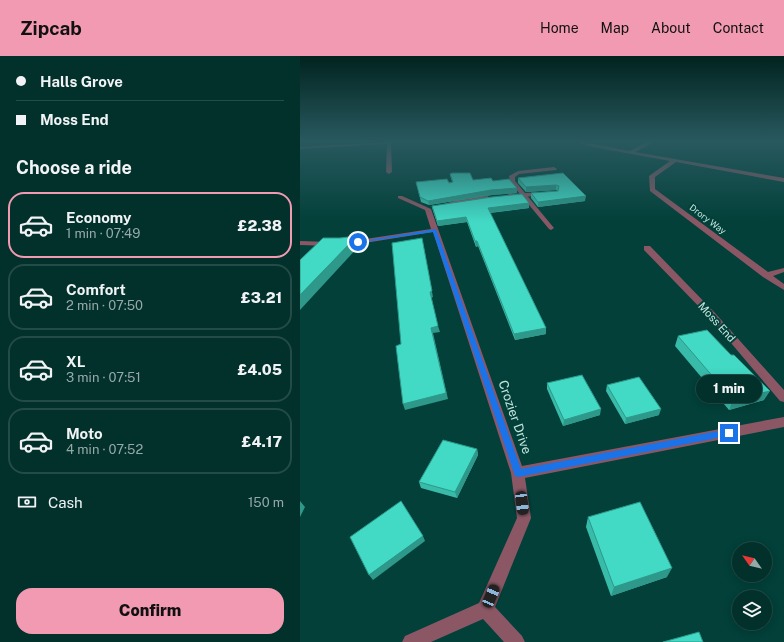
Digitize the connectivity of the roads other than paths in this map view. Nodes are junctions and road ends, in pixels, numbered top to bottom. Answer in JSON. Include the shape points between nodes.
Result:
{"nodes":[{"id":1,"x":390,"y":167,"type":"edge"},
{"id":2,"x":665,"y":167,"type":"edge"},
{"id":3,"x":711,"y":167,"type":"edge"},
{"id":4,"x":554,"y":169,"type":"dead end"},
{"id":5,"x":390,"y":172,"type":"dead end"},
{"id":6,"x":784,"y":180,"type":"edge"},
{"id":7,"x":549,"y":193,"type":"edge"},
{"id":8,"x":523,"y":194,"type":"junction"},
{"id":9,"x":400,"y":197,"type":"dead end"},
{"id":10,"x":500,"y":197,"type":"edge"},
{"id":11,"x":492,"y":198,"type":"edge"},
{"id":12,"x":428,"y":209,"type":"junction"},
{"id":13,"x":551,"y":228,"type":"dead end"},
{"id":14,"x":435,"y":230,"type":"junction"},
{"id":15,"x":300,"y":243,"type":"edge"},
{"id":16,"x":647,"y":248,"type":"dead end"},
{"id":17,"x":784,"y":270,"type":"edge"},
{"id":18,"x":766,"y":275,"type":"junction"},
{"id":19,"x":784,"y":288,"type":"edge"},
{"id":20,"x":784,"y":398,"type":"edge"},
{"id":21,"x":784,"y":422,"type":"edge"},
{"id":22,"x":518,"y":473,"type":"junction"},
{"id":23,"x":485,"y":609,"type":"junction"},
{"id":24,"x":411,"y":642,"type":"edge"},
{"id":25,"x":516,"y":642,"type":"edge"}],
"edges":[{"from":1,"to":5,"type":"street"},
{"from":2,"to":18,"type":"street","name":"Drory Way","via":[[652,176],[652,190]]},
{"from":3,"to":6,"type":"street"},
{"from":4,"to":8,"type":"street","via":[[512,176],[512,181]]},
{"from":7,"to":8,"type":"street"},
{"from":8,"to":10,"type":"street"},
{"from":8,"to":13,"type":"street"},
{"from":9,"to":12,"type":"street"},
{"from":11,"to":12,"type":"street","via":[[461,201]]},
{"from":12,"to":14,"type":"street","name":"Crozier Drive"},
{"from":14,"to":15,"type":"street","via":[[343,244]]},
{"from":14,"to":22,"type":"street","name":"Crozier Drive"},
{"from":16,"to":20,"type":"street","name":"Moss End","via":[[712,315]]},
{"from":17,"to":18,"type":"street"},
{"from":18,"to":19,"type":"street","name":"Drory Way"},
{"from":21,"to":22,"type":"street"},
{"from":22,"to":23,"type":"street","name":"Crozier Drive","via":[[524,518]]},
{"from":23,"to":24,"type":"street"},
{"from":23,"to":25,"type":"street"}]}
